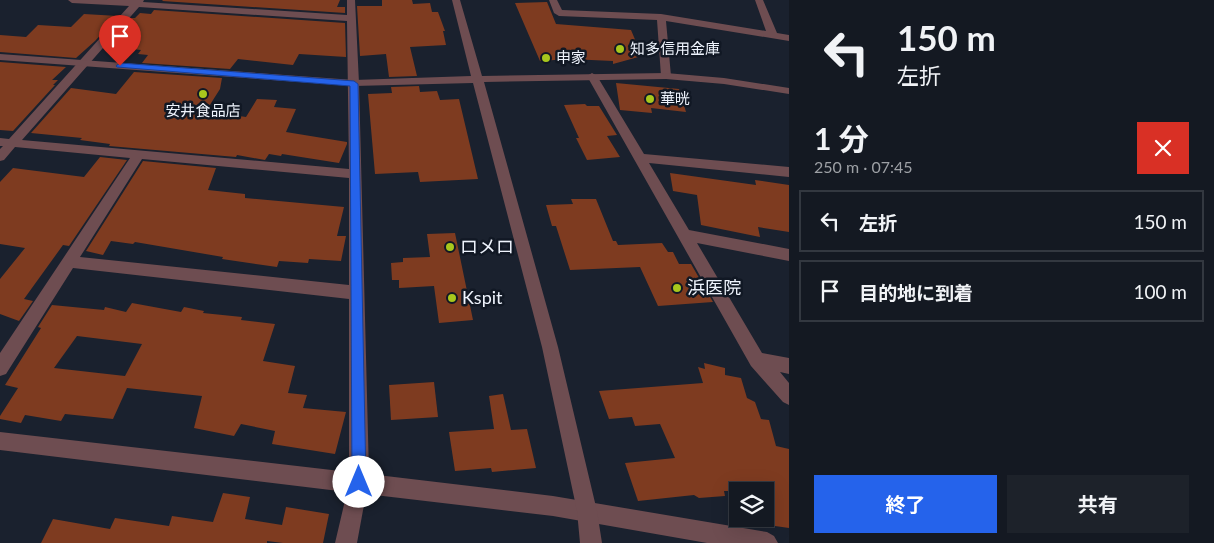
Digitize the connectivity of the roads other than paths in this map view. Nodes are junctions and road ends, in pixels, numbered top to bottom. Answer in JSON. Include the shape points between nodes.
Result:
{"nodes":[{"id":1,"x":72,"y":0,"type":"edge"},
{"id":2,"x":350,"y":0,"type":"edge"},
{"id":3,"x":456,"y":0,"type":"edge"},
{"id":4,"x":553,"y":0,"type":"edge"},
{"id":5,"x":759,"y":0,"type":"edge"},
{"id":6,"x":139,"y":2,"type":"edge"},
{"id":7,"x":661,"y":17,"type":"junction"},
{"id":8,"x":352,"y":18,"type":"junction"},
{"id":9,"x":773,"y":36,"type":"junction"},
{"id":10,"x":789,"y":38,"type":"edge"},
{"id":11,"x":0,"y":57,"type":"edge"},
{"id":12,"x":84,"y":63,"type":"junction"},
{"id":13,"x":592,"y":76,"type":"junction"},
{"id":14,"x":666,"y":76,"type":"junction"},
{"id":15,"x":477,"y":80,"type":"junction"},
{"id":16,"x":354,"y":84,"type":"junction"},
{"id":17,"x":789,"y":92,"type":"edge"},
{"id":18,"x":6,"y":142,"type":"edge"},
{"id":19,"x":138,"y":155,"type":"junction"},
{"id":20,"x":0,"y":157,"type":"edge"},
{"id":21,"x":639,"y":158,"type":"junction"},
{"id":22,"x":789,"y":172,"type":"edge"},
{"id":23,"x":356,"y":174,"type":"junction"},
{"id":24,"x":684,"y":235,"type":"junction"},
{"id":25,"x":789,"y":255,"type":"edge"},
{"id":26,"x":70,"y":262,"type":"junction"},
{"id":27,"x":358,"y":294,"type":"junction"},
{"id":28,"x":757,"y":360,"type":"junction"},
{"id":29,"x":789,"y":366,"type":"edge"},
{"id":30,"x":0,"y":368,"type":"edge"},
{"id":31,"x":789,"y":396,"type":"edge"},
{"id":32,"x":0,"y":441,"type":"edge"},
{"id":33,"x":359,"y":482,"type":"junction"},
{"id":34,"x":587,"y":511,"type":"junction"},
{"id":35,"x":346,"y":543,"type":"edge"},
{"id":36,"x":591,"y":543,"type":"edge"},
{"id":37,"x":768,"y":543,"type":"edge"}],
"edges":[{"from":1,"to":6,"type":"street"},
{"from":2,"to":8,"type":"street"},
{"from":3,"to":15,"type":"street"},
{"from":4,"to":7,"type":"street","via":[[559,13]]},
{"from":5,"to":9,"type":"street"},
{"from":6,"to":8,"type":"street"},
{"from":6,"to":12,"type":"street"},
{"from":7,"to":9,"type":"street"},
{"from":7,"to":14,"type":"street"},
{"from":8,"to":16,"type":"street"},
{"from":9,"to":10,"type":"street"},
{"from":11,"to":12,"type":"street"},
{"from":12,"to":16,"type":"street"},
{"from":12,"to":18,"type":"street"},
{"from":13,"to":14,"type":"street"},
{"from":13,"to":15,"type":"street"},
{"from":13,"to":21,"type":"street"},
{"from":14,"to":17,"type":"street","via":[[724,81]]},
{"from":15,"to":16,"type":"street"},
{"from":15,"to":34,"type":"street","via":[[550,347]]},
{"from":16,"to":23,"type":"street"},
{"from":18,"to":19,"type":"street"},
{"from":18,"to":20,"type":"street"},
{"from":19,"to":23,"type":"street"},
{"from":19,"to":26,"type":"street"},
{"from":21,"to":22,"type":"street"},
{"from":21,"to":24,"type":"street"},
{"from":23,"to":27,"type":"street"},
{"from":24,"to":25,"type":"street"},
{"from":24,"to":28,"type":"street"},
{"from":26,"to":27,"type":"street"},
{"from":26,"to":30,"type":"street"},
{"from":27,"to":33,"type":"street"},
{"from":28,"to":29,"type":"street"},
{"from":28,"to":31,"type":"street"},
{"from":32,"to":33,"type":"street"},
{"from":33,"to":34,"type":"street"},
{"from":33,"to":35,"type":"street"},
{"from":34,"to":36,"type":"street"},
{"from":34,"to":37,"type":"street"}]}
